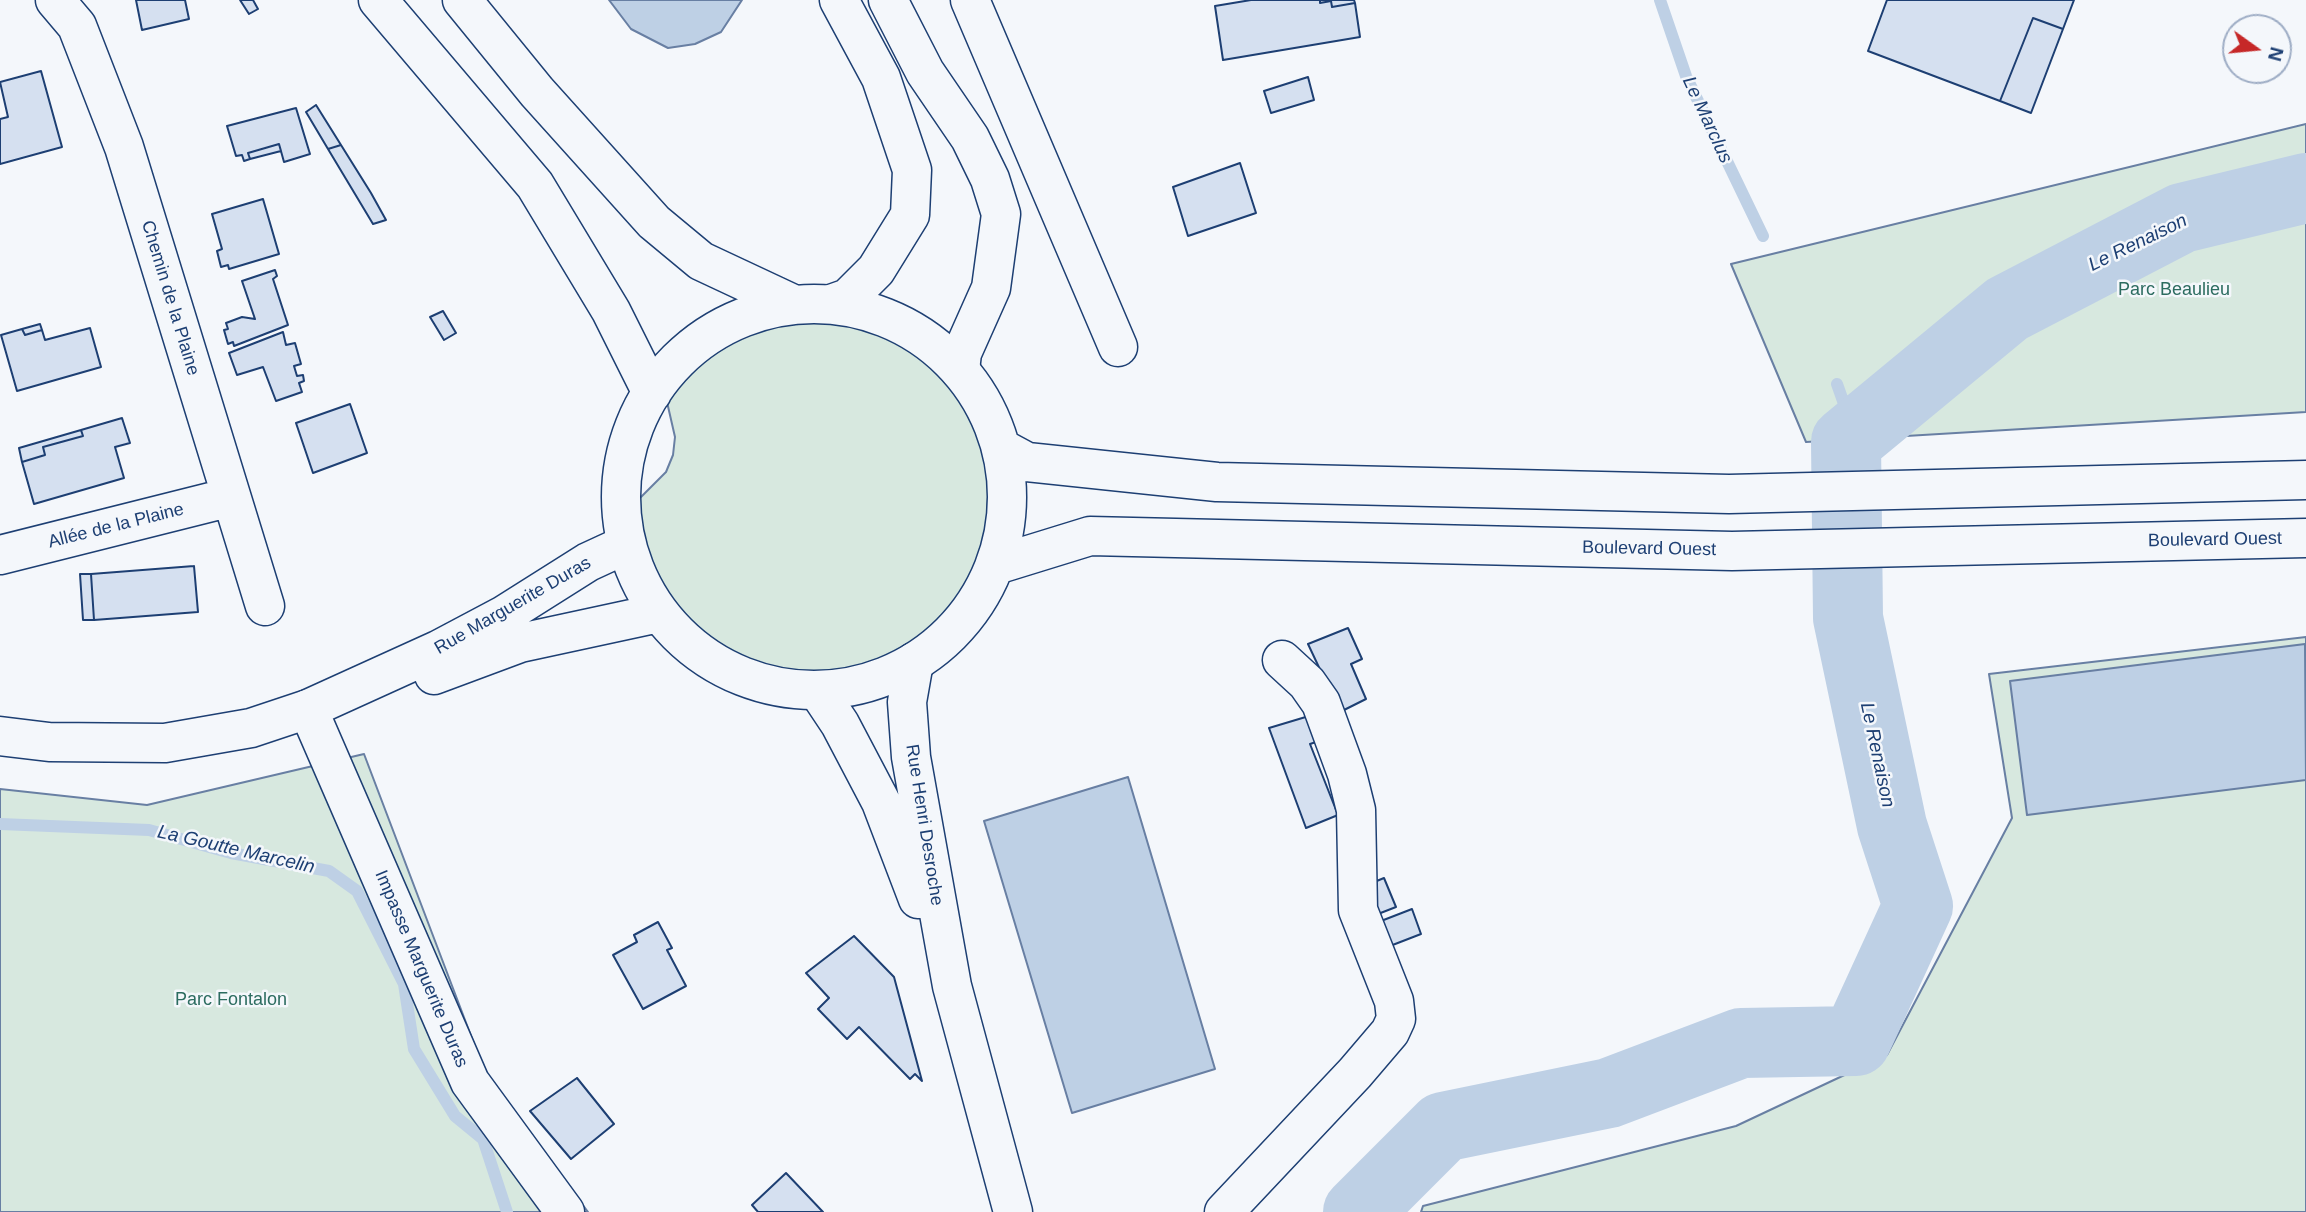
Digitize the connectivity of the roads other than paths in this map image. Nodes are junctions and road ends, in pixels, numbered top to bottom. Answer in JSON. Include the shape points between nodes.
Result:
{"nodes":[{"id":1,"x":55,"y":0,"type":"edge"},
{"id":2,"x":378,"y":0,"type":"edge"},
{"id":3,"x":462,"y":0,"type":"edge"},
{"id":4,"x":839,"y":0,"type":"edge"},
{"id":5,"x":888,"y":0,"type":"edge"},
{"id":6,"x":970,"y":0,"type":"edge"},
{"id":7,"x":813,"y":304,"type":"junction"},
{"id":8,"x":1118,"y":346,"type":"dead end"},
{"id":9,"x":960,"y":370,"type":"junction"},
{"id":10,"x":652,"y":393,"type":"junction"},
{"id":11,"x":1001,"y":448,"type":"junction"},
{"id":12,"x":2306,"y":480,"type":"edge"},
{"id":13,"x":231,"y":497,"type":"junction"},
{"id":14,"x":2306,"y":538,"type":"edge"},
{"id":15,"x":627,"y":544,"type":"junction"},
{"id":16,"x":0,"y":555,"type":"edge"},
{"id":17,"x":996,"y":565,"type":"junction"},
{"id":18,"x":265,"y":606,"type":"dead end"},
{"id":19,"x":659,"y":613,"type":"junction"},
{"id":20,"x":1282,"y":660,"type":"dead end"},
{"id":21,"x":914,"y":662,"type":"junction"},
{"id":22,"x":818,"y":691,"type":"junction"},
{"id":23,"x":316,"y":705,"type":"junction"},
{"id":24,"x":0,"y":736,"type":"edge"},
{"id":25,"x":951,"y":986,"type":"junction"},
{"id":26,"x":565,"y":1212,"type":"edge"},
{"id":27,"x":1013,"y":1212,"type":"edge"},
{"id":28,"x":1224,"y":1212,"type":"edge"}],
"edges":[{"from":1,"to":13,"type":"main road","name":"Chemin de la Plaine","via":[[76,26],[124,147]]},
{"from":2,"to":10,"type":"main road","via":[[535,185],[611,312]]},
{"from":3,"to":7,"type":"main road","via":[[654,222],[701,261]]},
{"from":4,"to":7,"type":"main road","via":[[881,78],[912,170],[910,215],[876,270],[848,299]]},
{"from":5,"to":9,"type":"main road","via":[[925,72],[970,138],[1001,214],[991,288],[962,353]]},
{"from":6,"to":8,"type":"main road"},
{"from":7,"to":9,"type":"main road","via":[[868,311],[902,324]]},
{"from":7,"to":10,"type":"main road","via":[[750,316],[699,342],[673,365]]},
{"from":9,"to":11,"type":"main road","via":[[978,394]]},
{"from":10,"to":15,"type":"main road","via":[[634,428],[624,466],[621,505]]},
{"from":11,"to":12,"type":"main road","via":[[1027,462],[1217,482],[1716,494]]},
{"from":11,"to":17,"type":"main road","via":[[1007,507]]},
{"from":13,"to":16,"type":"main road","name":"Allée de la Plaine"},
{"from":13,"to":18,"type":"main road","name":"Chemin de la Plaine"},
{"from":14,"to":17,"type":"main road","name":"Boulevard Ouest","via":[[1787,550],[1090,536]]},
{"from":15,"to":19,"type":"main road","via":[[634,568]]},
{"from":15,"to":23,"type":"main road","name":"Rue Marguerite Duras","via":[[438,650]]},
{"from":17,"to":21,"type":"main road","via":[[976,603],[948,636]]},
{"from":19,"to":22,"type":"main road","via":[[690,646],[729,671],[772,686]]},
{"from":19,"to":23,"type":"main road","name":"Rue Marguerite Duras","via":[[520,643],[418,681]]},
{"from":20,"to":28,"type":"main road","via":[[1321,703],[1347,774],[1356,810],[1358,911],[1395,1001],[1396,1019],[1355,1073]]},
{"from":21,"to":22,"type":"main road","via":[[868,683]]},
{"from":21,"to":25,"type":"main road","name":"Rue Henri Desroche","via":[[906,702],[911,757]]},
{"from":22,"to":25,"type":"main road","name":"Rue Henri Desroche","via":[[881,802]]},
{"from":23,"to":24,"type":"main road","name":"Rue Marguerite Duras","via":[[251,728],[165,743],[49,742]]},
{"from":23,"to":26,"type":"main road","name":"Impasse Marguerite Duras","via":[[470,1082]]},
{"from":25,"to":27,"type":"main road","name":"Rue Henri Desroche"}]}
